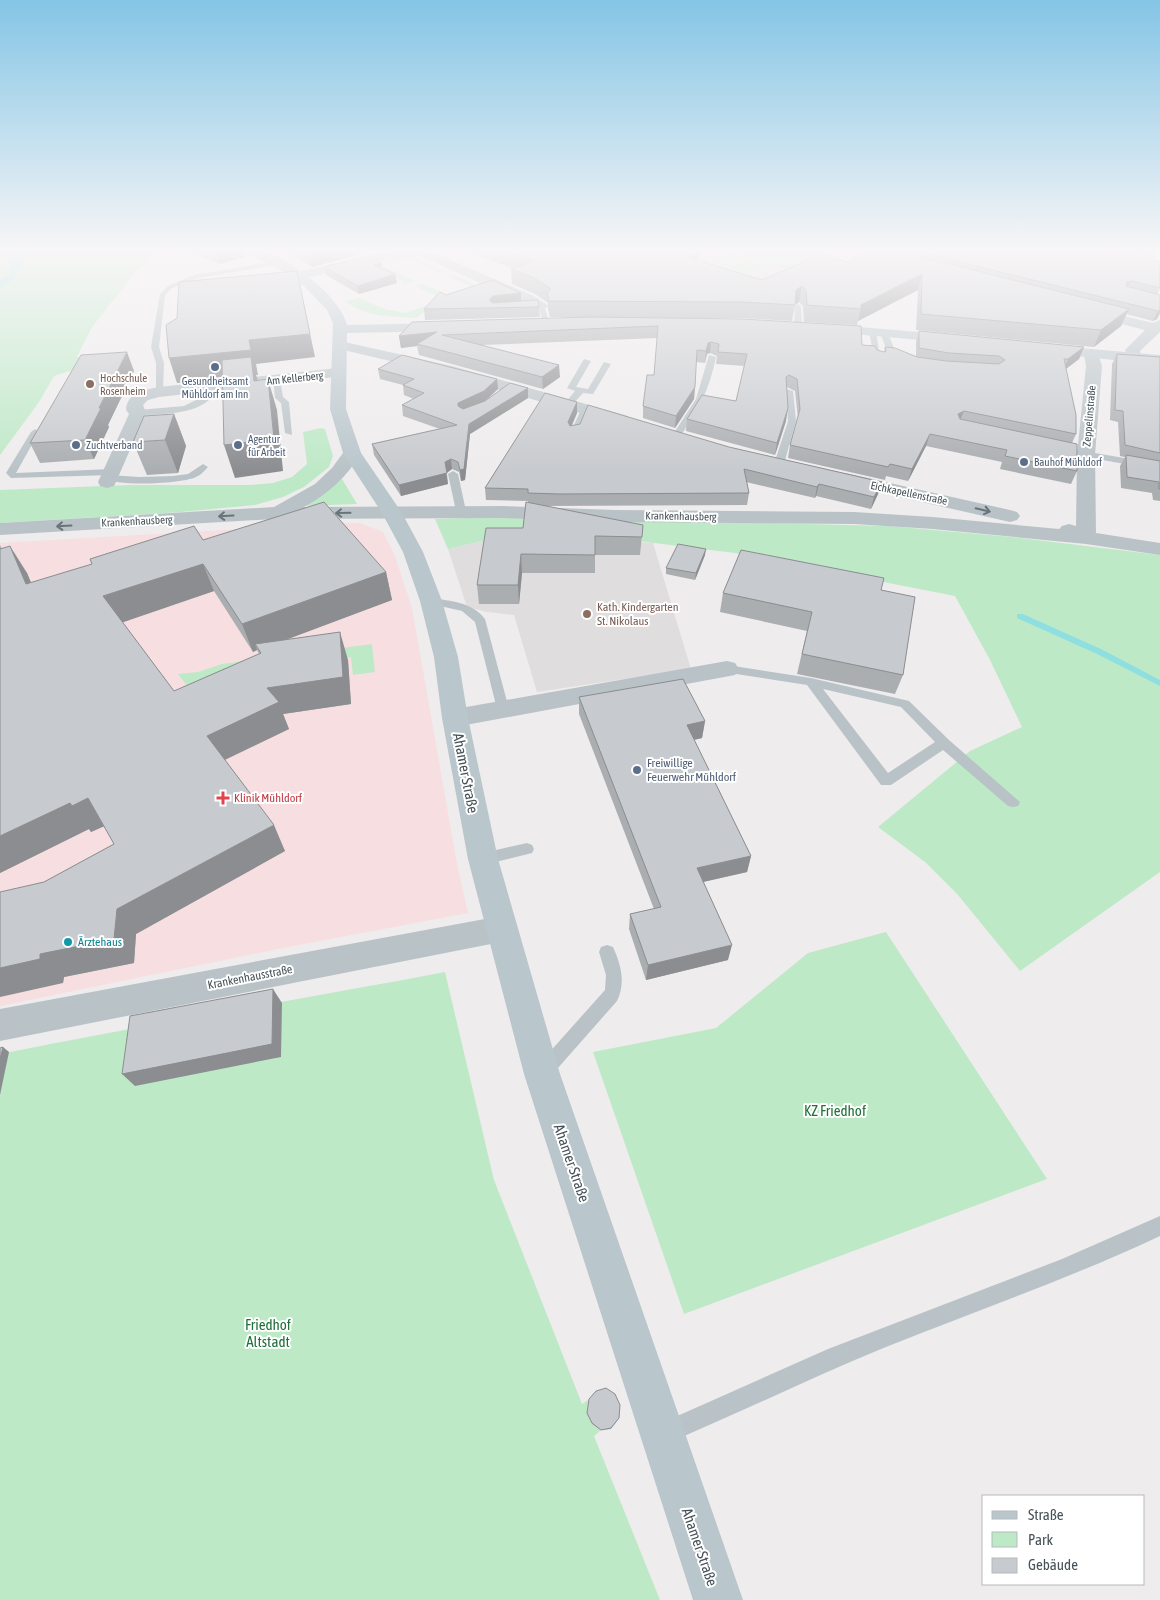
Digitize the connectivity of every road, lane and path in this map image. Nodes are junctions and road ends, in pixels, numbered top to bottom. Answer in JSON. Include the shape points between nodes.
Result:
{"nodes":[{"id":1,"x":158,"y":323,"type":"edge"},
{"id":2,"x":363,"y":323,"type":"edge"},
{"id":3,"x":400,"y":323,"type":"edge"},
{"id":4,"x":540,"y":323,"type":"edge"},
{"id":5,"x":548,"y":323,"type":"edge"},
{"id":6,"x":798,"y":323,"type":"edge"},
{"id":7,"x":1143,"y":323,"type":"edge"},
{"id":8,"x":345,"y":325,"type":"junction"},
{"id":9,"x":421,"y":326,"type":"junction"},
{"id":10,"x":779,"y":326,"type":"edge"},
{"id":11,"x":798,"y":326,"type":"junction"},
{"id":12,"x":1158,"y":326,"type":"edge"},
{"id":13,"x":461,"y":327,"type":"edge"},
{"id":14,"x":878,"y":332,"type":"junction"},
{"id":15,"x":968,"y":341,"type":"edge"},
{"id":16,"x":1035,"y":348,"type":"edge"},
{"id":17,"x":1092,"y":354,"type":"junction"},
{"id":18,"x":712,"y":357,"type":"edge"},
{"id":19,"x":1133,"y":358,"type":"junction"},
{"id":20,"x":878,"y":360,"type":"edge"},
{"id":21,"x":1160,"y":360,"type":"edge"},
{"id":22,"x":587,"y":361,"type":"dead end"},
{"id":23,"x":915,"y":363,"type":"edge"},
{"id":24,"x":607,"y":364,"type":"dead end"},
{"id":25,"x":338,"y":373,"type":"junction"},
{"id":26,"x":276,"y":380,"type":"junction"},
{"id":27,"x":581,"y":390,"type":"junction"},
{"id":28,"x":789,"y":391,"type":"edge"},
{"id":29,"x":159,"y":392,"type":"junction"},
{"id":30,"x":207,"y":398,"type":"dead end"},
{"id":31,"x":568,"y":403,"type":"junction"},
{"id":32,"x":585,"y":409,"type":"junction"},
{"id":33,"x":138,"y":413,"type":"junction"},
{"id":34,"x":640,"y":425,"type":"edge"},
{"id":35,"x":658,"y":431,"type":"edge"},
{"id":36,"x":35,"y":432,"type":"edge"},
{"id":37,"x":289,"y":433,"type":"dead end"},
{"id":38,"x":574,"y":434,"type":"edge"},
{"id":39,"x":676,"y":436,"type":"junction"},
{"id":40,"x":695,"y":442,"type":"edge"},
{"id":41,"x":1066,"y":450,"type":"edge"},
{"id":42,"x":352,"y":453,"type":"junction"},
{"id":43,"x":1086,"y":455,"type":"junction"},
{"id":44,"x":761,"y":459,"type":"edge"},
{"id":45,"x":788,"y":466,"type":"joint"},
{"id":46,"x":1150,"y":466,"type":"edge"},
{"id":47,"x":203,"y":467,"type":"dead end"},
{"id":48,"x":453,"y":474,"type":"edge"},
{"id":49,"x":830,"y":476,"type":"edge"},
{"id":50,"x":109,"y":477,"type":"junction"},
{"id":51,"x":461,"y":511,"type":"junction"},
{"id":52,"x":392,"y":513,"type":"junction"},
{"id":53,"x":275,"y":514,"type":"junction"},
{"id":54,"x":0,"y":529,"type":"edge"},
{"id":55,"x":1086,"y":538,"type":"junction"},
{"id":56,"x":1160,"y":549,"type":"edge"},
{"id":57,"x":431,"y":600,"type":"junction"},
{"id":58,"x":727,"y":669,"type":"joint"},
{"id":59,"x":811,"y":682,"type":"junction"},
{"id":60,"x":503,"y":709,"type":"junction"},
{"id":61,"x":455,"y":718,"type":"junction"},
{"id":62,"x":944,"y":744,"type":"junction"},
{"id":63,"x":1013,"y":802,"type":"dead end"},
{"id":64,"x":527,"y":849,"type":"dead end"},
{"id":65,"x":483,"y":859,"type":"junction"},
{"id":66,"x":501,"y":929,"type":"junction"},
{"id":67,"x":607,"y":952,"type":"dead end"},
{"id":68,"x":0,"y":1025,"type":"edge"},
{"id":69,"x":542,"y":1074,"type":"junction"},
{"id":70,"x":1160,"y":1226,"type":"edge"},
{"id":71,"x":662,"y":1434,"type":"junction"},
{"id":72,"x":718,"y":1600,"type":"edge"}],
"edges":[{"from":1,"to":29,"type":"lane","via":[[155,348],[160,363]]},
{"from":2,"to":8,"type":"street"},
{"from":3,"to":9,"type":"street"},
{"from":4,"to":5,"type":"street"},
{"from":6,"to":11,"type":"lane"},
{"from":7,"to":12,"type":"street"},
{"from":8,"to":9,"type":"street"},
{"from":8,"to":25,"type":"street","name":"Ahamer Straße"},
{"from":8,"to":31,"type":"street","via":[[419,362],[505,391]]},
{"from":9,"to":13,"type":"street"},
{"from":10,"to":11,"type":"street"},
{"from":11,"to":14,"type":"street"},
{"from":12,"to":19,"type":"street","via":[[1136,344],[1132,350]]},
{"from":14,"to":15,"type":"street"},
{"from":14,"to":20,"type":"lane"},
{"from":14,"to":23,"type":"lane","via":[[898,358]]},
{"from":16,"to":17,"type":"street"},
{"from":17,"to":19,"type":"street"},
{"from":17,"to":43,"type":"street","name":"Zeppelinstraße","via":[[1094,366]]},
{"from":18,"to":39,"type":"lane","via":[[708,379],[696,410]]},
{"from":19,"to":21,"type":"street"},
{"from":22,"to":27,"type":"lane","via":[[571,388]]},
{"from":24,"to":27,"type":"lane","via":[[590,392]]},
{"from":25,"to":26,"type":"street","name":"Am Kellerberg"},
{"from":25,"to":42,"type":"street","name":"Ahamer Straße","via":[[338,409]]},
{"from":26,"to":29,"type":"street","name":"Am Kellerberg"},
{"from":26,"to":37,"type":"lane","via":[[279,398],[285,402]]},
{"from":27,"to":31,"type":"lane"},
{"from":28,"to":45,"type":"lane","via":[[792,422]]},
{"from":29,"to":33,"type":"street","name":"Am Kellerberg","via":[[136,400],[134,410]]},
{"from":30,"to":33,"type":"lane","via":[[186,407]]},
{"from":31,"to":32,"type":"street"},
{"from":32,"to":34,"type":"street"},
{"from":32,"to":38,"type":"lane"},
{"from":33,"to":50,"type":"street","name":"Am Kellerberg"},
{"from":35,"to":39,"type":"street"},
{"from":36,"to":50,"type":"lane","via":[[11,473],[14,476]]},
{"from":39,"to":40,"type":"street"},
{"from":41,"to":43,"type":"lane"},
{"from":42,"to":52,"type":"street","name":"Ahamer Straße"},
{"from":42,"to":53,"type":"street","name":"Krankenhausberg","via":[[342,470],[323,487]]},
{"from":43,"to":46,"type":"lane"},
{"from":43,"to":55,"type":"street","name":"Zeppelinstraße"},
{"from":44,"to":45,"type":"street"},
{"from":47,"to":50,"type":"lane","via":[[195,474],[180,478],[123,480]]},
{"from":48,"to":51,"type":"lane"},
{"from":49,"to":55,"type":"street","name":"Eichkapellenstraße","one_way":true,"via":[[1056,527]]},
{"from":51,"to":52,"type":"street","name":"Krankenhausberg"},
{"from":51,"to":55,"type":"street","name":"Krankenhausberg","via":[[854,518]]},
{"from":52,"to":53,"type":"street","name":"Krankenhausberg","one_way":true},
{"from":52,"to":57,"type":"street","name":"Ahamer Straße","via":[[413,552]]},
{"from":53,"to":54,"type":"street","name":"Krankenhausberg","one_way":true},
{"from":55,"to":56,"type":"street","name":"Eichkapellenstraße"},
{"from":57,"to":60,"type":"lane","via":[[461,606],[481,622]]},
{"from":57,"to":61,"type":"street","name":"Ahamer Straße","via":[[446,657]]},
{"from":58,"to":59,"type":"lane"},
{"from":58,"to":60,"type":"street","name":"Ahamer Straße"},
{"from":59,"to":62,"type":"lane","via":[[905,704]]},
{"from":59,"to":62,"type":"lane","via":[[886,781]]},
{"from":60,"to":61,"type":"street","name":"Ahamer Straße"},
{"from":61,"to":65,"type":"street","name":"Ahamer Straße"},
{"from":62,"to":63,"type":"lane"},
{"from":64,"to":65,"type":"lane"},
{"from":65,"to":66,"type":"street","name":"Ahamer Straße"},
{"from":66,"to":68,"type":"street","name":"Krankenhausstraße"},
{"from":66,"to":69,"type":"street","name":"Ahamer Straße"},
{"from":67,"to":69,"type":"lane","via":[[615,976],[614,992]]},
{"from":69,"to":71,"type":"street","name":"Ahamer Straße"},
{"from":70,"to":71,"type":"lane","via":[[1001,1294],[778,1382]]},
{"from":71,"to":72,"type":"street","name":"Ahamer Straße"}]}
